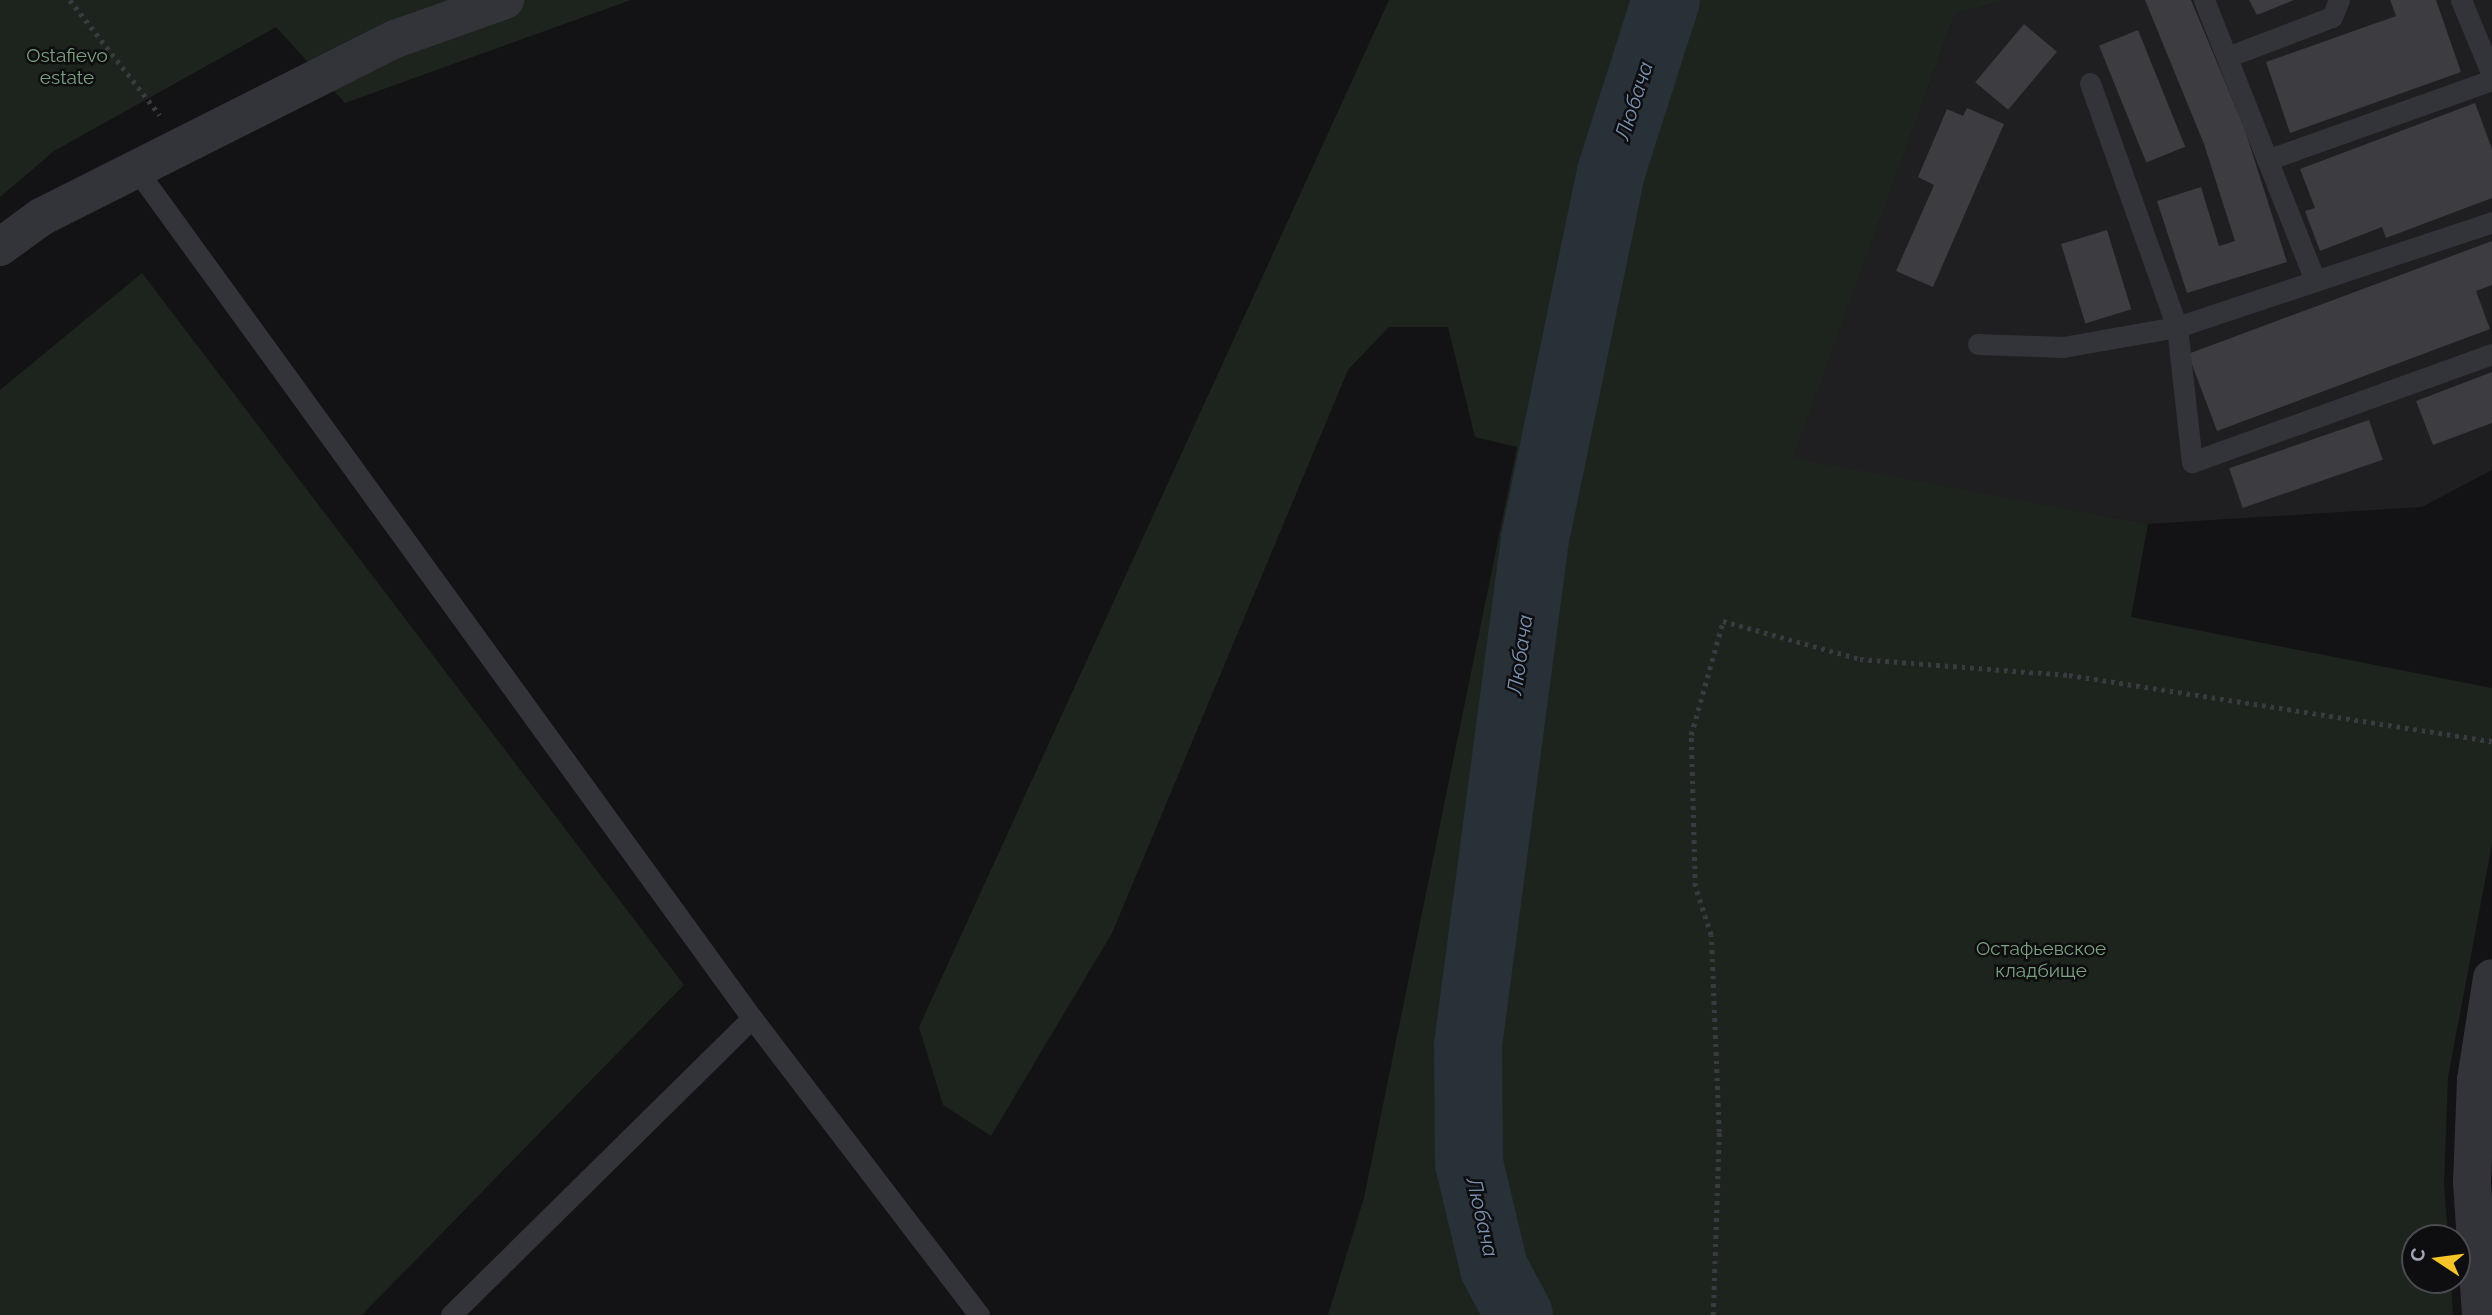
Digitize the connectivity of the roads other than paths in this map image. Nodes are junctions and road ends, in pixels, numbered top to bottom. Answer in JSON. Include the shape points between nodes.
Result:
{"nodes":[{"id":1,"x":505,"y":0,"type":"edge"},
{"id":2,"x":2204,"y":0,"type":"edge"},
{"id":3,"x":2339,"y":0,"type":"edge"},
{"id":4,"x":2461,"y":0,"type":"edge"},
{"id":5,"x":2227,"y":57,"type":"junction"},
{"id":6,"x":2492,"y":78,"type":"edge"},
{"id":7,"x":2090,"y":83,"type":"dead end"},
{"id":8,"x":2267,"y":160,"type":"junction"},
{"id":9,"x":136,"y":169,"type":"junction"},
{"id":10,"x":2492,"y":222,"type":"edge"},
{"id":11,"x":0,"y":247,"type":"edge"},
{"id":12,"x":2315,"y":281,"type":"junction"},
{"id":13,"x":2178,"y":327,"type":"junction"},
{"id":14,"x":1978,"y":344,"type":"dead end"},
{"id":15,"x":2492,"y":354,"type":"edge"},
{"id":16,"x":2492,"y":978,"type":"edge"},
{"id":17,"x":752,"y":1018,"type":"junction"},
{"id":18,"x":452,"y":1315,"type":"edge"},
{"id":19,"x":979,"y":1315,"type":"edge"},
{"id":20,"x":2481,"y":1315,"type":"edge"}],
"edges":[{"from":1,"to":9,"type":"street","via":[[395,39]]},
{"from":2,"to":5,"type":"lane"},
{"from":3,"to":5,"type":"lane","via":[[2332,17]]},
{"from":4,"to":6,"type":"lane"},
{"from":5,"to":8,"type":"lane"},
{"from":6,"to":8,"type":"lane"},
{"from":7,"to":13,"type":"lane"},
{"from":8,"to":12,"type":"lane"},
{"from":9,"to":11,"type":"street","via":[[41,217]]},
{"from":9,"to":17,"type":"lane"},
{"from":10,"to":12,"type":"lane"},
{"from":12,"to":13,"type":"lane"},
{"from":13,"to":14,"type":"lane","via":[[2063,347]]},
{"from":13,"to":15,"type":"lane","via":[[2192,462]]},
{"from":16,"to":20,"type":"street","via":[[2476,1080],[2472,1184]]},
{"from":17,"to":18,"type":"lane"},
{"from":17,"to":19,"type":"lane"}]}
